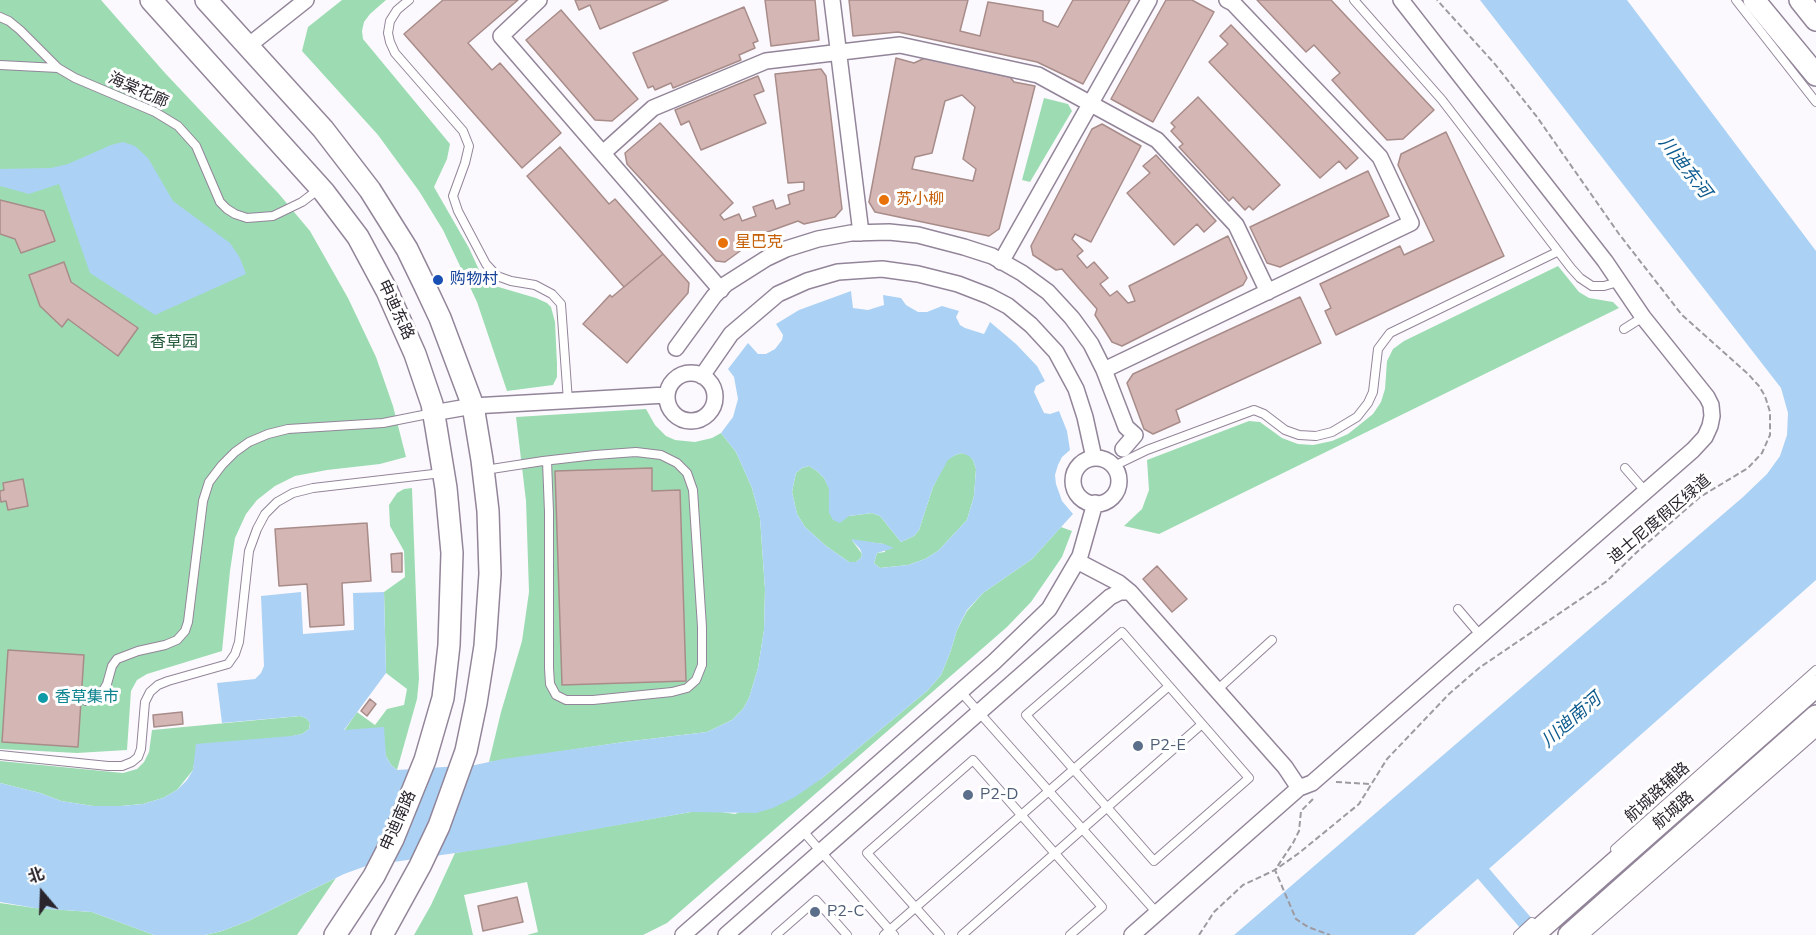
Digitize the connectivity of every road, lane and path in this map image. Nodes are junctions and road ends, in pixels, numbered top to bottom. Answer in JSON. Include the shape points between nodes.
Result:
{"nodes":[{"id":1,"x":151,"y":0,"type":"edge"},
{"id":2,"x":206,"y":0,"type":"edge"},
{"id":3,"x":306,"y":0,"type":"edge"},
{"id":4,"x":409,"y":0,"type":"edge"},
{"id":5,"x":539,"y":0,"type":"edge"},
{"id":6,"x":832,"y":0,"type":"edge"},
{"id":7,"x":1149,"y":0,"type":"edge"},
{"id":8,"x":1227,"y":0,"type":"edge"},
{"id":9,"x":1354,"y":0,"type":"edge"},
{"id":10,"x":1401,"y":0,"type":"edge"},
{"id":11,"x":1437,"y":0,"type":"edge"},
{"id":12,"x":1800,"y":0,"type":"edge"},
{"id":13,"x":1750,"y":3,"type":"edge"},
{"id":14,"x":0,"y":17,"type":"edge"},
{"id":15,"x":1816,"y":20,"type":"edge"},
{"id":16,"x":248,"y":46,"type":"junction"},
{"id":17,"x":839,"y":52,"type":"junction"},
{"id":18,"x":0,"y":65,"type":"edge"},
{"id":19,"x":58,"y":69,"type":"junction"},
{"id":20,"x":1816,"y":75,"type":"edge"},
{"id":21,"x":1816,"y":102,"type":"edge"},
{"id":22,"x":1090,"y":104,"type":"junction"},
{"id":23,"x":603,"y":153,"type":"junction"},
{"id":24,"x":320,"y":188,"type":"junction"},
{"id":25,"x":861,"y":233,"type":"junction"},
{"id":26,"x":1557,"y":252,"type":"junction"},
{"id":27,"x":1001,"y":261,"type":"junction"},
{"id":28,"x":1618,"y":282,"type":"junction"},
{"id":29,"x":721,"y":290,"type":"junction"},
{"id":30,"x":1268,"y":292,"type":"junction"},
{"id":31,"x":1643,"y":317,"type":"junction"},
{"id":32,"x":1624,"y":329,"type":"dead end"},
{"id":33,"x":676,"y":348,"type":"dead end"},
{"id":34,"x":1104,"y":369,"type":"junction"},
{"id":35,"x":702,"y":376,"type":"junction"},
{"id":36,"x":666,"y":395,"type":"junction"},
{"id":37,"x":568,"y":401,"type":"junction"},
{"id":38,"x":473,"y":406,"type":"junction"},
{"id":39,"x":434,"y":413,"type":"junction"},
{"id":40,"x":1123,"y":449,"type":"dead end"},
{"id":41,"x":1094,"y":458,"type":"junction"},
{"id":42,"x":547,"y":461,"type":"junction"},
{"id":43,"x":1114,"y":466,"type":"junction"},
{"id":44,"x":1625,"y":468,"type":"dead end"},
{"id":45,"x":483,"y":471,"type":"junction"},
{"id":46,"x":444,"y":473,"type":"junction"},
{"id":47,"x":1646,"y":492,"type":"junction"},
{"id":48,"x":1095,"y":503,"type":"junction"},
{"id":49,"x":1077,"y":561,"type":"junction"},
{"id":50,"x":1130,"y":591,"type":"junction"},
{"id":51,"x":1458,"y":609,"type":"dead end"},
{"id":52,"x":1481,"y":636,"type":"junction"},
{"id":53,"x":1272,"y":640,"type":"dead end"},
{"id":54,"x":1816,"y":669,"type":"edge"},
{"id":55,"x":1169,"y":686,"type":"junction"},
{"id":56,"x":1816,"y":686,"type":"edge"},
{"id":57,"x":1217,"y":690,"type":"junction"},
{"id":58,"x":961,"y":692,"type":"junction"},
{"id":59,"x":442,"y":698,"type":"joint"},
{"id":60,"x":87,"y":701,"type":"dead end"},
{"id":61,"x":979,"y":712,"type":"junction"},
{"id":62,"x":1816,"y":716,"type":"edge"},
{"id":63,"x":1202,"y":724,"type":"junction"},
{"id":64,"x":1816,"y":733,"type":"edge"},
{"id":65,"x":0,"y":755,"type":"edge"},
{"id":66,"x":1073,"y":769,"type":"junction"},
{"id":67,"x":1333,"y":782,"type":"dead end"},
{"id":68,"x":1370,"y":784,"type":"junction"},
{"id":69,"x":1299,"y":788,"type":"junction"},
{"id":70,"x":1048,"y":791,"type":"junction"},
{"id":71,"x":1317,"y":796,"type":"dead end"},
{"id":72,"x":1107,"y":808,"type":"junction"},
{"id":73,"x":1021,"y":815,"type":"junction"},
{"id":74,"x":802,"y":830,"type":"junction"},
{"id":75,"x":1083,"y":830,"type":"junction"},
{"id":76,"x":821,"y":851,"type":"junction"},
{"id":77,"x":1055,"y":854,"type":"junction"},
{"id":78,"x":1606,"y":856,"type":"dead end"},
{"id":79,"x":1275,"y":870,"type":"junction"},
{"id":80,"x":916,"y":908,"type":"junction"},
{"id":81,"x":1157,"y":913,"type":"junction"},
{"id":82,"x":1541,"y":915,"type":"dead end"},
{"id":83,"x":1587,"y":928,"type":"edge"},
{"id":84,"x":386,"y":929,"type":"edge"},
{"id":85,"x":889,"y":933,"type":"edge"},
{"id":86,"x":335,"y":935,"type":"edge"},
{"id":87,"x":683,"y":935,"type":"edge"},
{"id":88,"x":726,"y":935,"type":"edge"},
{"id":89,"x":776,"y":935,"type":"edge"},
{"id":90,"x":847,"y":935,"type":"edge"},
{"id":91,"x":940,"y":935,"type":"edge"},
{"id":92,"x":962,"y":935,"type":"edge"},
{"id":93,"x":1071,"y":935,"type":"edge"},
{"id":94,"x":1132,"y":935,"type":"edge"},
{"id":95,"x":1199,"y":935,"type":"edge"},
{"id":96,"x":1330,"y":935,"type":"edge"},
{"id":97,"x":1518,"y":935,"type":"edge"},
{"id":98,"x":1533,"y":935,"type":"edge"},
{"id":99,"x":1569,"y":935,"type":"edge"}],
"edges":[{"from":1,"to":24,"type":"street","name":"申迪东路"},
{"from":2,"to":16,"type":"street"},
{"from":3,"to":16,"type":"street"},
{"from":4,"to":37,"type":"lane","via":[[390,21],[390,42],[395,53],[463,132],[469,146],[453,196],[486,264],[497,276],[535,285],[561,304]]},
{"from":5,"to":23,"type":"street","via":[[501,36]]},
{"from":6,"to":17,"type":"street"},
{"from":7,"to":22,"type":"street"},
{"from":8,"to":30,"type":"street","via":[[1380,157],[1411,223]]},
{"from":9,"to":26,"type":"lane","via":[[1482,149]]},
{"from":10,"to":28,"type":"street"},
{"from":11,"to":68,"type":"path","name":"迪士尼度假区绿道","via":[[1537,117],[1682,315],[1758,386],[1770,412],[1770,435],[1762,453],[1748,468],[1700,497],[1607,581],[1464,681],[1416,727]]},
{"from":12,"to":15,"type":"street"},
{"from":13,"to":20,"type":"street"},
{"from":13,"to":21,"type":"lane"},
{"from":14,"to":19,"type":"lane","name":"海棠花廊","via":[[20,30]]},
{"from":16,"to":38,"type":"street","via":[[330,138],[370,190],[401,240],[440,318]]},
{"from":17,"to":22,"type":"street","via":[[900,45],[1038,75]]},
{"from":17,"to":23,"type":"street","via":[[766,61],[652,108]]},
{"from":17,"to":25,"type":"street"},
{"from":18,"to":19,"type":"lane"},
{"from":19,"to":24,"type":"lane","name":"海棠花廊","via":[[168,119],[188,135],[227,209],[247,218],[273,216]]},
{"from":22,"to":27,"type":"street"},
{"from":22,"to":30,"type":"street","via":[[1157,140],[1236,225]]},
{"from":23,"to":29,"type":"street"},
{"from":24,"to":39,"type":"street","name":"申迪东路","via":[[358,237],[387,291],[415,354]]},
{"from":25,"to":27,"type":"street","via":[[918,235]]},
{"from":25,"to":29,"type":"street","via":[[818,239],[786,249]]},
{"from":26,"to":28,"type":"lane","via":[[1580,278],[1592,285]]},
{"from":26,"to":43,"type":"lane","via":[[1390,333],[1378,349],[1368,403],[1357,417],[1332,432],[1299,435],[1254,410]]},
{"from":27,"to":34,"type":"street","via":[[1048,292],[1085,335]]},
{"from":28,"to":31,"type":"street"},
{"from":29,"to":33,"type":"street"},
{"from":30,"to":34,"type":"street"},
{"from":31,"to":32,"type":"lane"},
{"from":31,"to":47,"type":"street","via":[[1707,397],[1712,416],[1705,437]]},
{"from":34,"to":40,"type":"street","via":[[1126,426],[1135,435]]},
{"from":35,"to":36,"type":"street","via":[[679,376]]},
{"from":35,"to":36,"type":"street","via":[[715,395],[705,417],[690,422],[675,416]]},
{"from":35,"to":41,"type":"street","via":[[731,334],[778,294],[817,278],[859,269],[918,274],[989,296],[1031,325],[1056,352],[1076,390]]},
{"from":36,"to":37,"type":"street"},
{"from":37,"to":38,"type":"street"},
{"from":38,"to":39,"type":"street"},
{"from":38,"to":45,"type":"street"},
{"from":39,"to":46,"type":"street","name":"申迪东路"},
{"from":39,"to":60,"type":"lane","via":[[383,423],[288,429],[249,442],[235,452],[209,483],[203,501],[185,631],[165,645],[117,659],[101,694]]},
{"from":41,"to":43,"type":"street"},
{"from":41,"to":48,"type":"street","via":[[1080,464],[1073,485],[1081,498]]},
{"from":42,"to":42,"type":"lane","via":[[636,452],[661,455],[687,473],[693,490],[702,627],[702,665],[696,680],[687,688],[593,700],[566,700],[556,695],[550,684],[549,668]]},
{"from":42,"to":45,"type":"lane"},
{"from":43,"to":48,"type":"street","via":[[1119,480],[1114,494]]},
{"from":44,"to":47,"type":"lane"},
{"from":45,"to":84,"type":"street","via":[[490,574],[485,646],[466,751],[439,826]]},
{"from":46,"to":59,"type":"street","name":"申迪东路","via":[[452,564],[449,645]]},
{"from":46,"to":65,"type":"lane","via":[[313,488],[277,502],[265,514],[249,551],[235,654],[228,664],[168,681],[150,692],[145,702],[141,749],[132,762],[108,766]]},
{"from":47,"to":52,"type":"street"},
{"from":48,"to":49,"type":"street"},
{"from":49,"to":50,"type":"street"},
{"from":49,"to":58,"type":"street","via":[[1049,609]]},
{"from":50,"to":57,"type":"street"},
{"from":50,"to":61,"type":"street","via":[[1110,597]]},
{"from":51,"to":52,"type":"lane"},
{"from":52,"to":69,"type":"street","via":[[1312,783]]},
{"from":53,"to":57,"type":"lane"},
{"from":54,"to":78,"type":"lane","name":"航城路辅路"},
{"from":55,"to":63,"type":"lane"},
{"from":55,"to":66,"type":"lane"},
{"from":55,"to":66,"type":"lane","via":[[1122,632],[1104,647],[1026,716]]},
{"from":56,"to":98,"type":"street","name":"航城路"},
{"from":57,"to":69,"type":"street"},
{"from":58,"to":61,"type":"lane"},
{"from":58,"to":74,"type":"street"},
{"from":59,"to":86,"type":"street","name":"申迪南路","via":[[425,760],[388,848]]},
{"from":61,"to":70,"type":"lane"},
{"from":61,"to":76,"type":"street"},
{"from":62,"to":83,"type":"street","name":"航城路"},
{"from":63,"to":72,"type":"lane"},
{"from":63,"to":72,"type":"lane","via":[[1249,778],[1154,861]]},
{"from":64,"to":83,"type":"lane"},
{"from":66,"to":70,"type":"lane"},
{"from":66,"to":72,"type":"lane"},
{"from":67,"to":68,"type":"path"},
{"from":68,"to":79,"type":"path","name":"迪士尼度假区绿道","via":[[1359,804]]},
{"from":69,"to":81,"type":"street"},
{"from":70,"to":73,"type":"lane"},
{"from":70,"to":75,"type":"lane"},
{"from":71,"to":79,"type":"path","via":[[1300,811],[1299,831]]},
{"from":72,"to":75,"type":"lane"},
{"from":73,"to":77,"type":"lane"},
{"from":73,"to":80,"type":"lane"},
{"from":73,"to":80,"type":"lane","via":[[973,760],[876,845],[867,853]]},
{"from":74,"to":76,"type":"lane"},
{"from":74,"to":87,"type":"street"},
{"from":75,"to":77,"type":"lane"},
{"from":75,"to":81,"type":"lane"},
{"from":76,"to":85,"type":"lane"},
{"from":76,"to":88,"type":"street"},
{"from":77,"to":92,"type":"lane"},
{"from":77,"to":93,"type":"lane","via":[[1102,907]]},
{"from":79,"to":95,"type":"path","name":"迪士尼度假区绿道","via":[[1243,885],[1214,912]]},
{"from":79,"to":96,"type":"path","via":[[1296,919]]},
{"from":80,"to":85,"type":"lane"},
{"from":80,"to":91,"type":"lane"},
{"from":81,"to":94,"type":"street"},
{"from":82,"to":97,"type":"lane"},
{"from":83,"to":99,"type":"street","name":"航城路"},
{"from":89,"to":90,"type":"lane","via":[[816,900]]}]}
